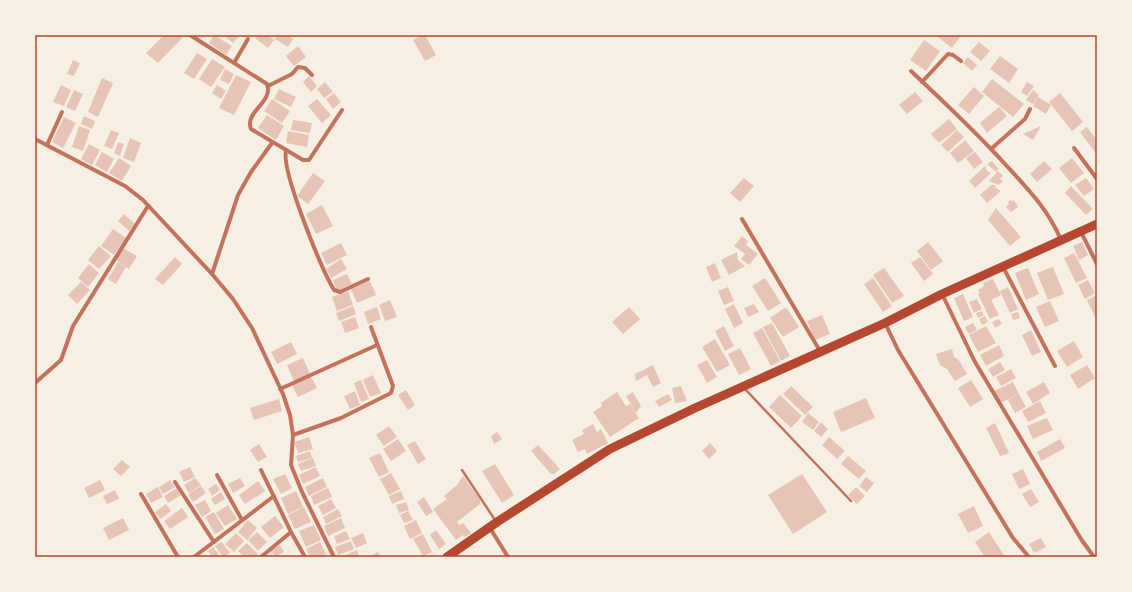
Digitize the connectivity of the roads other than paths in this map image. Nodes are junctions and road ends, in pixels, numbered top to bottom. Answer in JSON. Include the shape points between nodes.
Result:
{"nodes":[{"id":1,"x":190,"y":35,"type":"edge"},
{"id":2,"x":248,"y":39,"type":"dead end"},
{"id":3,"x":961,"y":61,"type":"dead end"},
{"id":4,"x":234,"y":63,"type":"junction"},
{"id":5,"x":911,"y":71,"type":"dead end"},
{"id":6,"x":312,"y":75,"type":"dead end"},
{"id":7,"x":922,"y":82,"type":"junction"},
{"id":8,"x":268,"y":86,"type":"junction"},
{"id":9,"x":1030,"y":109,"type":"dead end"},
{"id":10,"x":342,"y":110,"type":"dead end"},
{"id":11,"x":62,"y":112,"type":"dead end"},
{"id":12,"x":35,"y":139,"type":"edge"},
{"id":13,"x":272,"y":143,"type":"junction"},
{"id":14,"x":47,"y":145,"type":"junction"},
{"id":15,"x":1074,"y":148,"type":"dead end"},
{"id":16,"x":991,"y":149,"type":"junction"},
{"id":17,"x":286,"y":151,"type":"junction"},
{"id":18,"x":1097,"y":179,"type":"edge"},
{"id":19,"x":148,"y":206,"type":"junction"},
{"id":20,"x":742,"y":219,"type":"dead end"},
{"id":21,"x":1097,"y":224,"type":"edge"},
{"id":22,"x":1081,"y":232,"type":"junction"},
{"id":23,"x":1062,"y":240,"type":"junction"},
{"id":24,"x":1097,"y":264,"type":"edge"},
{"id":25,"x":1003,"y":267,"type":"junction"},
{"id":26,"x":212,"y":274,"type":"junction"},
{"id":27,"x":368,"y":279,"type":"dead end"},
{"id":28,"x":942,"y":294,"type":"junction"},
{"id":29,"x":885,"y":323,"type":"junction"},
{"id":30,"x":371,"y":327,"type":"dead end"},
{"id":31,"x":377,"y":345,"type":"junction"},
{"id":32,"x":820,"y":351,"type":"junction"},
{"id":33,"x":1055,"y":366,"type":"dead end"},
{"id":34,"x":35,"y":383,"type":"edge"},
{"id":35,"x":743,"y":387,"type":"junction"},
{"id":36,"x":280,"y":389,"type":"junction"},
{"id":37,"x":293,"y":435,"type":"junction"},
{"id":38,"x":261,"y":470,"type":"dead end"},
{"id":39,"x":462,"y":470,"type":"dead end"},
{"id":40,"x":217,"y":475,"type":"dead end"},
{"id":41,"x":175,"y":482,"type":"dead end"},
{"id":42,"x":141,"y":494,"type":"dead end"},
{"id":43,"x":274,"y":496,"type":"junction"},
{"id":44,"x":851,"y":501,"type":"dead end"},
{"id":45,"x":242,"y":520,"type":"junction"},
{"id":46,"x":493,"y":525,"type":"junction"},
{"id":47,"x":291,"y":532,"type":"junction"},
{"id":48,"x":214,"y":542,"type":"junction"},
{"id":49,"x":178,"y":557,"type":"edge"},
{"id":50,"x":194,"y":557,"type":"edge"},
{"id":51,"x":261,"y":557,"type":"edge"},
{"id":52,"x":305,"y":557,"type":"edge"},
{"id":53,"x":334,"y":557,"type":"edge"},
{"id":54,"x":447,"y":557,"type":"edge"},
{"id":55,"x":508,"y":557,"type":"edge"},
{"id":56,"x":1030,"y":557,"type":"edge"},
{"id":57,"x":1094,"y":557,"type":"edge"}],
"edges":[{"from":1,"to":4,"type":"street"},
{"from":2,"to":4,"type":"street"},
{"from":3,"to":7,"type":"street","via":[[948,54]]},
{"from":4,"to":8,"type":"street","via":[[260,78]]},
{"from":5,"to":7,"type":"street"},
{"from":6,"to":8,"type":"street","via":[[305,68],[298,67],[292,74]]},
{"from":7,"to":16,"type":"street"},
{"from":8,"to":13,"type":"street","via":[[267,97],[253,115],[249,126]]},
{"from":9,"to":16,"type":"street","via":[[1025,119]]},
{"from":10,"to":17,"type":"street","via":[[309,160],[305,161]]},
{"from":11,"to":14,"type":"street"},
{"from":12,"to":14,"type":"street"},
{"from":13,"to":17,"type":"street"},
{"from":13,"to":26,"type":"street","via":[[238,195]]},
{"from":14,"to":19,"type":"street","via":[[125,186]]},
{"from":15,"to":18,"type":"street"},
{"from":16,"to":23,"type":"street","via":[[1028,189],[1052,220]]},
{"from":17,"to":27,"type":"street","via":[[285,159],[296,198],[334,290],[340,292]]},
{"from":19,"to":26,"type":"street"},
{"from":19,"to":34,"type":"street","via":[[73,326],[61,360]]},
{"from":20,"to":32,"type":"street"},
{"from":21,"to":22,"type":"highway"},
{"from":22,"to":23,"type":"highway"},
{"from":22,"to":24,"type":"street"},
{"from":23,"to":25,"type":"highway"},
{"from":25,"to":28,"type":"highway"},
{"from":25,"to":33,"type":"street"},
{"from":26,"to":36,"type":"street","via":[[252,328]]},
{"from":28,"to":29,"type":"highway"},
{"from":28,"to":57,"type":"street","via":[[975,362]]},
{"from":29,"to":32,"type":"highway"},
{"from":29,"to":56,"type":"street","via":[[898,350],[1013,538]]},
{"from":30,"to":31,"type":"street"},
{"from":31,"to":36,"type":"street"},
{"from":31,"to":37,"type":"street","via":[[393,386],[391,392],[341,418]]},
{"from":32,"to":35,"type":"highway"},
{"from":35,"to":44,"type":"lane"},
{"from":35,"to":46,"type":"highway","via":[[610,449]]},
{"from":36,"to":37,"type":"street","via":[[290,415]]},
{"from":37,"to":53,"type":"street","via":[[292,465],[302,492]]},
{"from":38,"to":43,"type":"street"},
{"from":39,"to":46,"type":"lane"},
{"from":40,"to":45,"type":"street"},
{"from":41,"to":48,"type":"street"},
{"from":42,"to":49,"type":"street"},
{"from":43,"to":45,"type":"street"},
{"from":43,"to":47,"type":"street"},
{"from":45,"to":48,"type":"street"},
{"from":46,"to":54,"type":"highway"},
{"from":46,"to":55,"type":"street"},
{"from":47,"to":51,"type":"street"},
{"from":47,"to":52,"type":"street"},
{"from":48,"to":50,"type":"street"}]}
